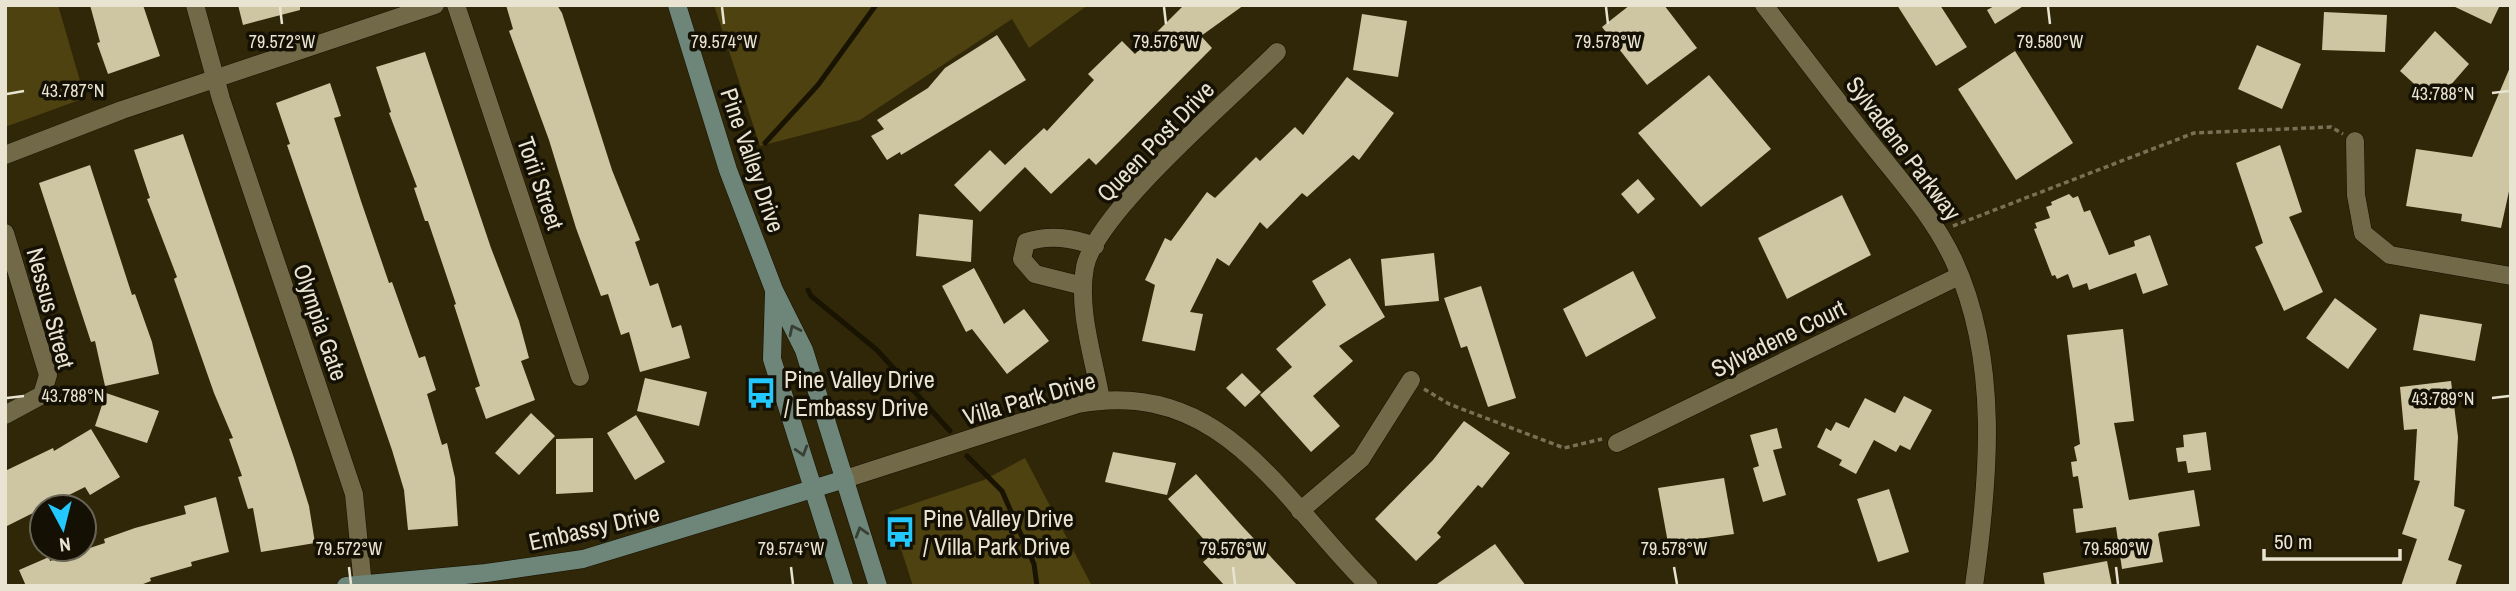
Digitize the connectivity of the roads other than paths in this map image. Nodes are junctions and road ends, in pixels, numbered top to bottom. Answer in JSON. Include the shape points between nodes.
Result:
{"nodes":[{"id":1,"x":195,"y":5,"type":"edge"},
{"id":2,"x":435,"y":5,"type":"edge"},
{"id":3,"x":456,"y":5,"type":"edge"},
{"id":4,"x":677,"y":5,"type":"edge"},
{"id":5,"x":1764,"y":5,"type":"edge"},
{"id":6,"x":1277,"y":52,"type":"dead end"},
{"id":7,"x":215,"y":80,"type":"junction"},
{"id":8,"x":2356,"y":141,"type":"road end"},
{"id":9,"x":5,"y":155,"type":"edge"},
{"id":10,"x":5,"y":233,"type":"edge"},
{"id":11,"x":1095,"y":246,"type":"junction"},
{"id":12,"x":1959,"y":276,"type":"junction"},
{"id":13,"x":2511,"y":276,"type":"edge"},
{"id":14,"x":1083,"y":286,"type":"junction"},
{"id":15,"x":774,"y":290,"type":"junction"},
{"id":16,"x":580,"y":377,"type":"dead end"},
{"id":17,"x":1411,"y":380,"type":"road end"},
{"id":18,"x":1101,"y":400,"type":"junction"},
{"id":19,"x":5,"y":415,"type":"edge"},
{"id":20,"x":1617,"y":443,"type":"road end"},
{"id":21,"x":845,"y":479,"type":"junction"},
{"id":22,"x":814,"y":489,"type":"junction"},
{"id":23,"x":1300,"y":510,"type":"junction"},
{"id":24,"x":358,"y":585,"type":"edge"},
{"id":25,"x":844,"y":586,"type":"edge"},
{"id":26,"x":878,"y":586,"type":"edge"},
{"id":27,"x":1369,"y":586,"type":"edge"},
{"id":28,"x":1974,"y":586,"type":"edge"}],
"edges":[{"from":1,"to":7,"type":"street","name":"Olympia Gate"},
{"from":2,"to":7,"type":"street"},
{"from":3,"to":16,"type":"street","name":"Torii Street"},
{"from":4,"to":15,"type":"main road","name":"Pine Valley Drive","via":[[728,170]]},
{"from":5,"to":12,"type":"street","name":"Sylvadene Parkway","via":[[1914,195]]},
{"from":6,"to":11,"type":"street","name":"Queen Post Drive","via":[[1131,195]]},
{"from":7,"to":9,"type":"street"},
{"from":7,"to":24,"type":"street","name":"Olympia Gate","via":[[354,494]]},
{"from":8,"to":13,"type":"street","via":[[2356,195],[2362,233],[2390,255]]},
{"from":10,"to":19,"type":"street","name":"Nessus Street","via":[[48,375],[42,395]]},
{"from":11,"to":14,"type":"street","name":"Queen Post Drive"},
{"from":11,"to":14,"type":"street","via":[[1067,238],[1026,242],[1023,259],[1035,274]]},
{"from":12,"to":20,"type":"street","name":"Sylvadene Court"},
{"from":12,"to":28,"type":"street","name":"Sylvadene Parkway","via":[[1975,328],[1987,410]]},
{"from":14,"to":18,"type":"street","name":"Queen Post Drive"},
{"from":21,"to":15,"type":"main road","name":"Pine Valley Drive","one_way":true,"via":[[804,350]]},
{"from":15,"to":22,"type":"main road","name":"Pine Valley Drive","one_way":true,"via":[[772,359]]},
{"from":17,"to":23,"type":"street","via":[[1361,459]]},
{"from":18,"to":21,"type":"street","name":"Villa Park Drive"},
{"from":18,"to":23,"type":"street","name":"Villa Park Drive","via":[[1147,402],[1205,422],[1245,450]]},
{"from":21,"to":22,"type":"main road","name":"Embassy Drive"},
{"from":26,"to":21,"type":"main road","name":"Pine Valley Drive","one_way":true},
{"from":22,"to":24,"type":"main road","name":"Embassy Drive","via":[[583,559]]},
{"from":22,"to":25,"type":"main road","name":"Pine Valley Drive"},
{"from":23,"to":27,"type":"street","name":"Villa Park Drive"}]}
